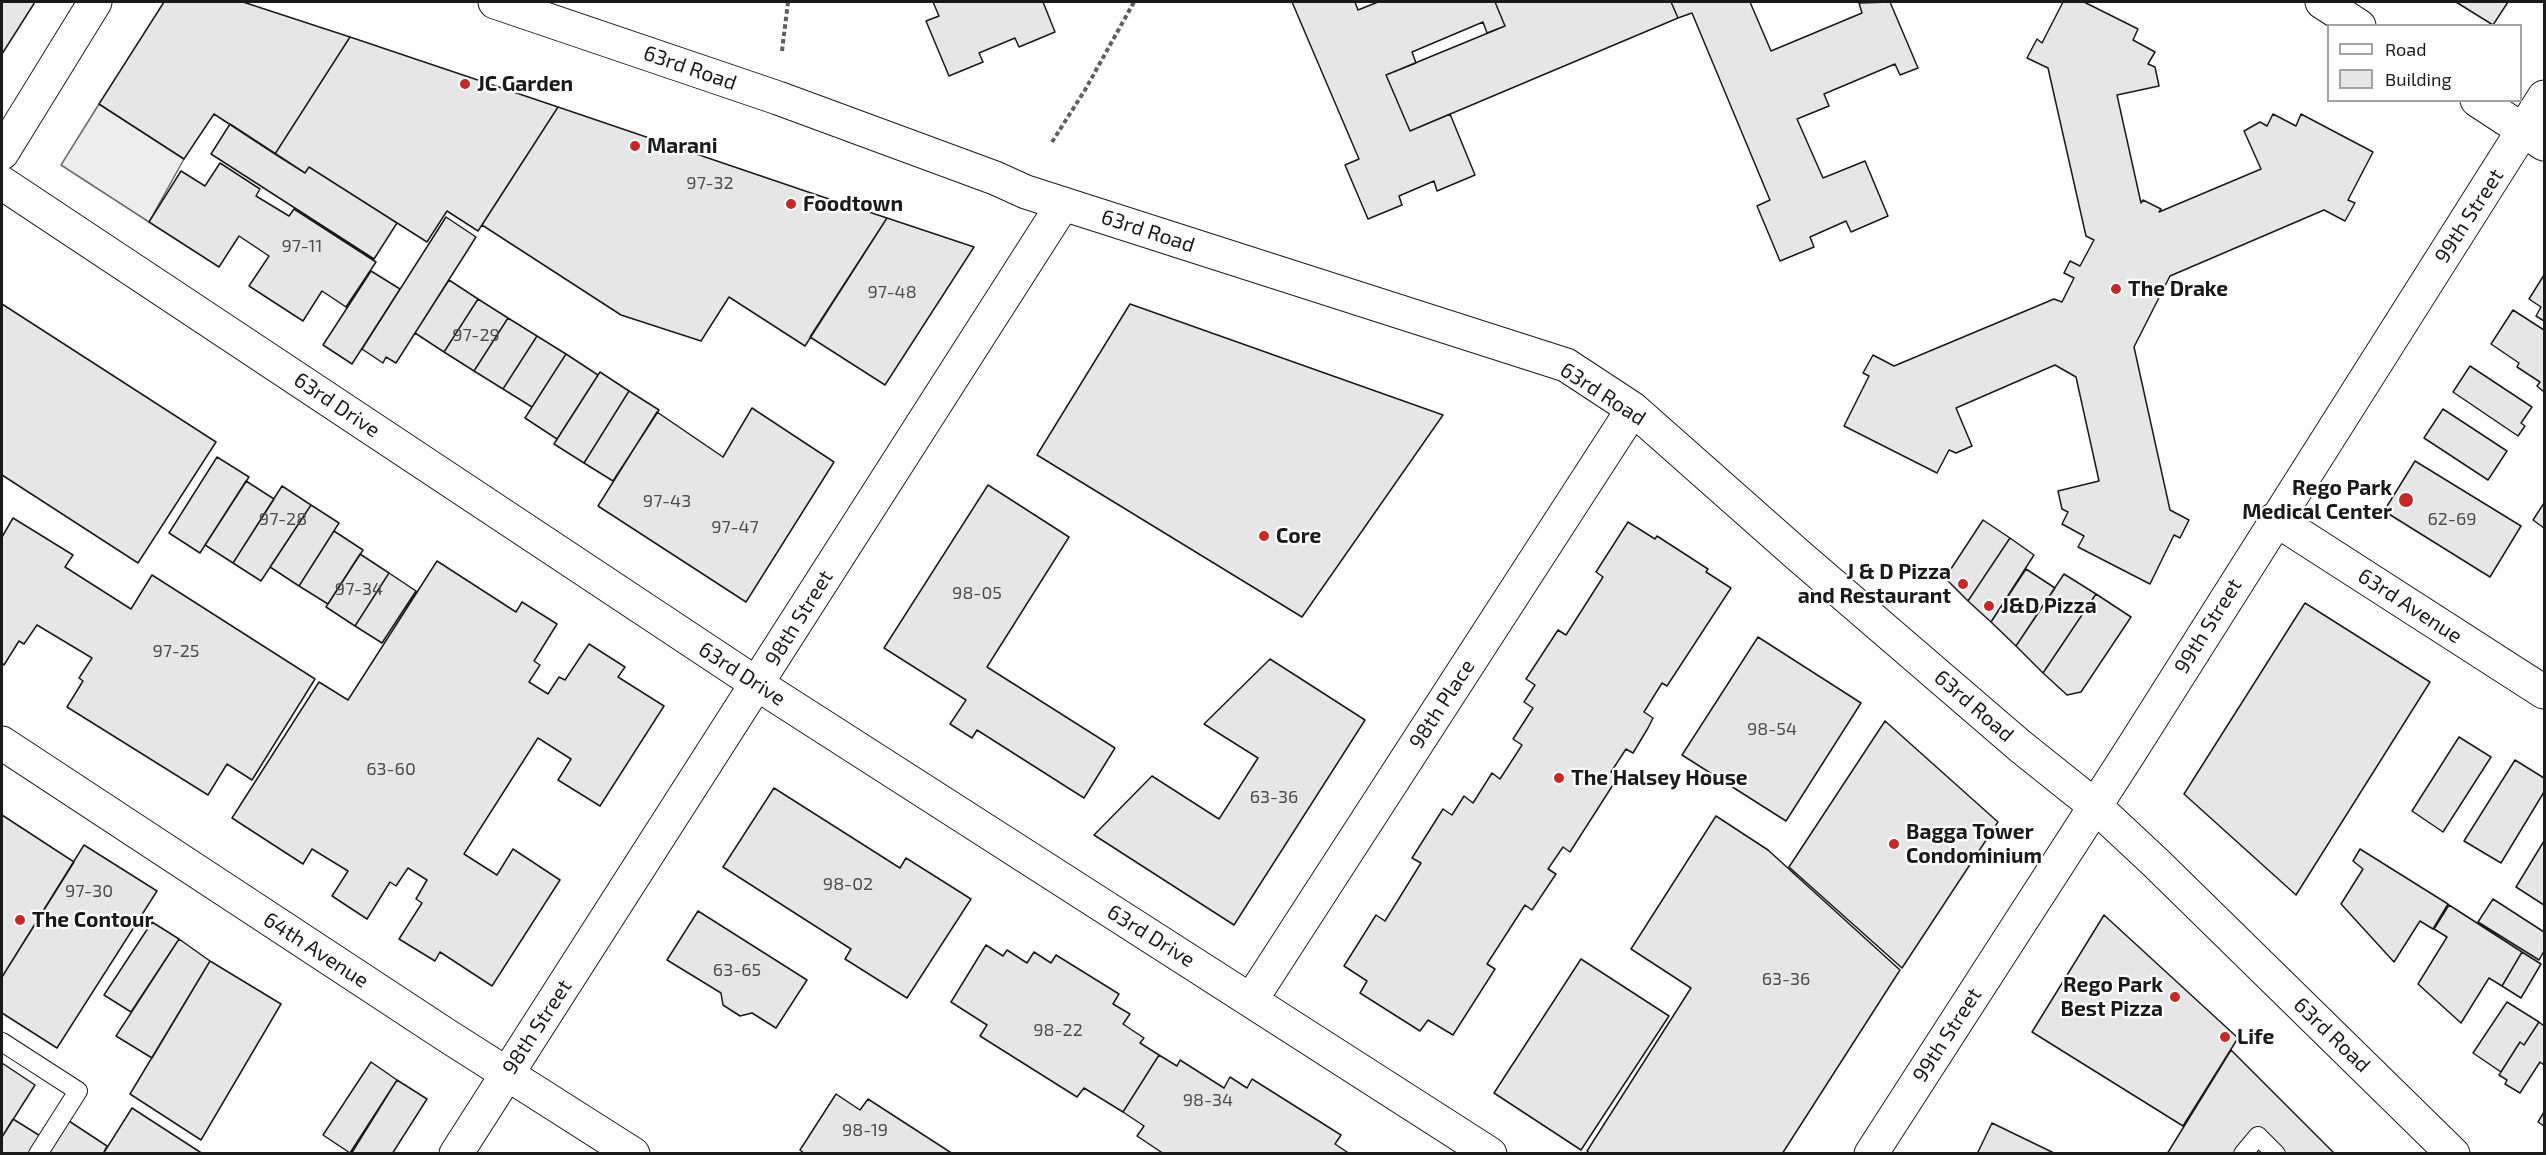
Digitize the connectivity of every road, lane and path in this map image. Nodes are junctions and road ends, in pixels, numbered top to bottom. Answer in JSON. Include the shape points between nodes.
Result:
{"nodes":[{"id":1,"x":95,"y":2,"type":"edge"},
{"id":2,"x":495,"y":2,"type":"edge"},
{"id":3,"x":788,"y":2,"type":"edge"},
{"id":4,"x":1134,"y":2,"type":"edge"},
{"id":5,"x":2322,"y":2,"type":"edge"},
{"id":6,"x":2356,"y":24,"type":"edge"},
{"id":7,"x":782,"y":51,"type":"dead end"},
{"id":8,"x":2544,"y":97,"type":"edge"},
{"id":9,"x":2480,"y":102,"type":"edge"},
{"id":10,"x":2534,"y":137,"type":"edge"},
{"id":11,"x":1052,"y":142,"type":"dead end"},
{"id":12,"x":2,"y":153,"type":"edge"},
{"id":13,"x":2,"y":183,"type":"edge"},
{"id":14,"x":1064,"y":204,"type":"junction"},
{"id":15,"x":1633,"y":409,"type":"junction"},
{"id":16,"x":2275,"y":519,"type":"junction"},
{"id":17,"x":757,"y":684,"type":"junction"},
{"id":18,"x":2544,"y":692,"type":"edge"},
{"id":19,"x":2,"y":743,"type":"edge"},
{"id":20,"x":2095,"y":806,"type":"junction"},
{"id":21,"x":1251,"y":1000,"type":"junction"},
{"id":22,"x":2,"y":1042,"type":"edge"},
{"id":23,"x":507,"y":1073,"type":"junction"},
{"id":24,"x":38,"y":1154,"type":"edge"},
{"id":25,"x":456,"y":1154,"type":"edge"},
{"id":26,"x":633,"y":1154,"type":"edge"},
{"id":27,"x":1490,"y":1154,"type":"edge"},
{"id":28,"x":1871,"y":1154,"type":"edge"},
{"id":29,"x":2243,"y":1154,"type":"edge"},
{"id":30,"x":2276,"y":1154,"type":"edge"},
{"id":31,"x":2453,"y":1154,"type":"edge"}],
"edges":[{"from":1,"to":12,"type":"street"},
{"from":2,"to":14,"type":"street","name":"63rd Road","via":[[778,98]]},
{"from":3,"to":7,"type":"path"},
{"from":4,"to":11,"type":"path"},
{"from":5,"to":6,"type":"street"},
{"from":8,"to":10,"type":"street","name":"99th Street"},
{"from":9,"to":10,"type":"street"},
{"from":10,"to":16,"type":"street","name":"99th Street"},
{"from":13,"to":17,"type":"street","name":"63rd Drive"},
{"from":14,"to":15,"type":"street","name":"63rd Road","via":[[1566,365]]},
{"from":14,"to":17,"type":"street","name":"98th Street"},
{"from":15,"to":20,"type":"street","name":"63rd Road","via":[[2012,739]]},
{"from":15,"to":21,"type":"street","name":"98th Place"},
{"from":16,"to":18,"type":"street","name":"63rd Avenue"},
{"from":16,"to":20,"type":"street","name":"99th Street"},
{"from":17,"to":21,"type":"street","name":"63rd Drive"},
{"from":17,"to":23,"type":"street","name":"98th Street"},
{"from":19,"to":23,"type":"street","name":"64th Avenue"},
{"from":20,"to":28,"type":"street","name":"99th Street"},
{"from":20,"to":31,"type":"street","name":"63rd Road"},
{"from":21,"to":27,"type":"street","name":"63rd Drive"},
{"from":22,"to":24,"type":"lane","via":[[78,1091]]},
{"from":23,"to":25,"type":"street","name":"98th Street"},
{"from":23,"to":26,"type":"street","name":"64th Avenue"},
{"from":29,"to":30,"type":"lane","via":[[2258,1136]]}]}
